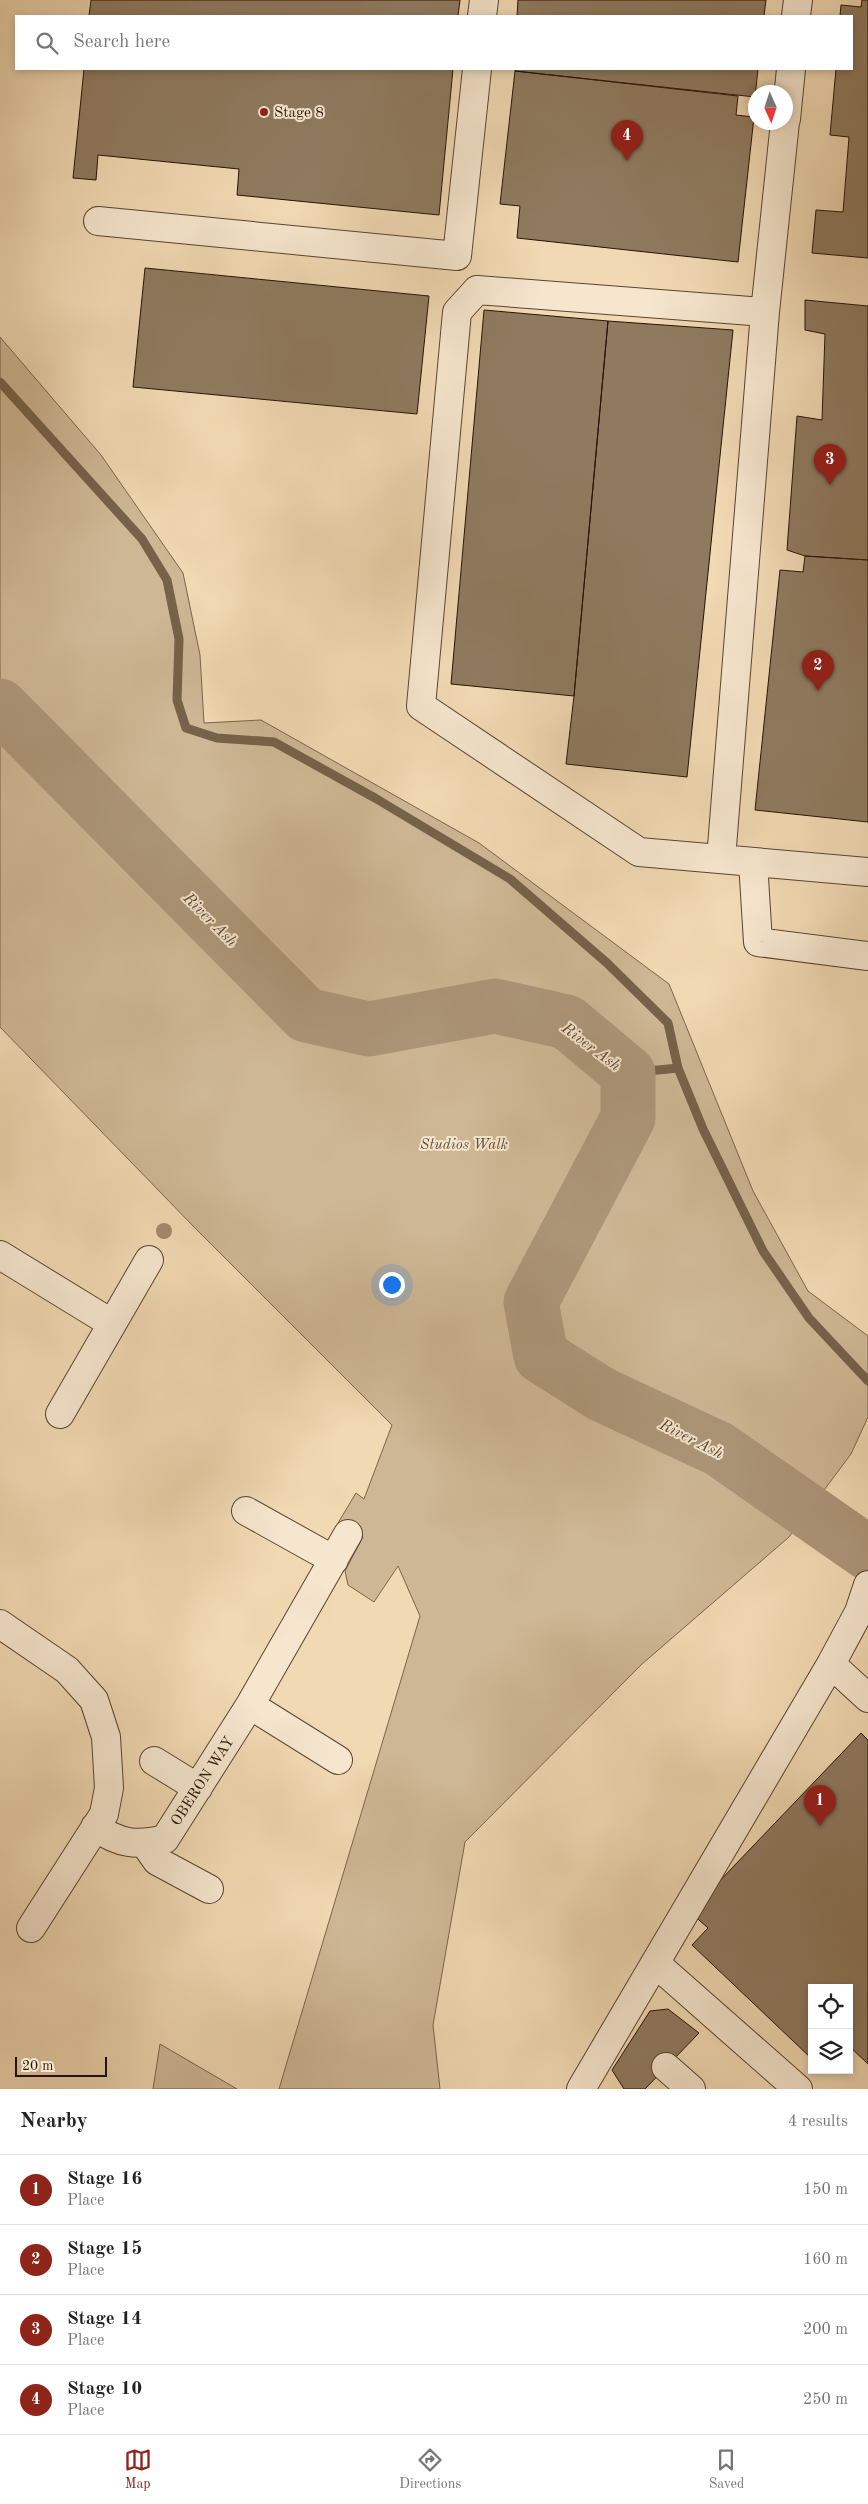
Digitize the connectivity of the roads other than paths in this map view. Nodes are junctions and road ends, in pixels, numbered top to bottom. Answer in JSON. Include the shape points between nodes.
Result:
{"nodes":[{"id":1,"x":484,"y":0,"type":"edge"},
{"id":2,"x":798,"y":0,"type":"edge"},
{"id":3,"x":482,"y":15,"type":"edge"},
{"id":4,"x":796,"y":15,"type":"edge"},
{"id":5,"x":477,"y":70,"type":"edge"},
{"id":6,"x":791,"y":70,"type":"edge"},
{"id":7,"x":789,"y":85,"type":"edge"},
{"id":8,"x":784,"y":130,"type":"edge"},
{"id":9,"x":98,"y":221,"type":"dead end"},
{"id":10,"x":765,"y":312,"type":"junction"},
{"id":11,"x":721,"y":859,"type":"junction"},
{"id":12,"x":753,"y":862,"type":"junction"},
{"id":13,"x":868,"y":872,"type":"edge"},
{"id":14,"x":868,"y":956,"type":"edge"},
{"id":15,"x":0,"y":1256,"type":"edge"},
{"id":16,"x":149,"y":1260,"type":"dead end"},
{"id":17,"x":111,"y":1323,"type":"junction"},
{"id":18,"x":60,"y":1414,"type":"dead end"},
{"id":19,"x":246,"y":1511,"type":"dead end"},
{"id":20,"x":348,"y":1534,"type":"dead end"},
{"id":21,"x":334,"y":1560,"type":"junction"},
{"id":22,"x":868,"y":1585,"type":"edge"},
{"id":23,"x":0,"y":1624,"type":"edge"},
{"id":24,"x":831,"y":1664,"type":"junction"},
{"id":25,"x":868,"y":1698,"type":"edge"},
{"id":26,"x":250,"y":1705,"type":"junction"},
{"id":27,"x":338,"y":1760,"type":"dead end"},
{"id":28,"x":154,"y":1762,"type":"dead end"},
{"id":29,"x":198,"y":1788,"type":"junction"},
{"id":30,"x":95,"y":1827,"type":"junction"},
{"id":31,"x":145,"y":1844,"type":"junction"},
{"id":32,"x":209,"y":1889,"type":"dead end"},
{"id":33,"x":31,"y":1928,"type":"dead end"},
{"id":34,"x":655,"y":1963,"type":"junction"},
{"id":35,"x":666,"y":2067,"type":"dead end"},
{"id":36,"x":581,"y":2089,"type":"edge"},
{"id":37,"x":691,"y":2089,"type":"edge"},
{"id":38,"x":798,"y":2089,"type":"edge"}],
"edges":[{"from":1,"to":3,"type":"street"},
{"from":2,"to":4,"type":"street"},
{"from":5,"to":9,"type":"street","via":[[457,256]]},
{"from":6,"to":7,"type":"street"},
{"from":8,"to":10,"type":"street"},
{"from":10,"to":11,"type":"street"},
{"from":10,"to":11,"type":"street","via":[[477,290],[457,312],[421,706],[639,852]]},
{"from":11,"to":12,"type":"street"},
{"from":12,"to":13,"type":"street"},
{"from":12,"to":14,"type":"street","via":[[758,942]]},
{"from":15,"to":17,"type":"street"},
{"from":16,"to":17,"type":"street"},
{"from":17,"to":18,"type":"street"},
{"from":19,"to":21,"type":"street"},
{"from":20,"to":21,"type":"street","name":"OBERON WAY"},
{"from":21,"to":26,"type":"street","name":"OBERON WAY"},
{"from":22,"to":24,"type":"street"},
{"from":23,"to":30,"type":"street","via":[[67,1670],[94,1700],[106,1737],[110,1788],[104,1814]]},
{"from":24,"to":25,"type":"street"},
{"from":24,"to":34,"type":"street"},
{"from":26,"to":27,"type":"street"},
{"from":26,"to":29,"type":"street","name":"OBERON WAY"},
{"from":28,"to":29,"type":"street"},
{"from":29,"to":31,"type":"street","name":"OBERON WAY","via":[[165,1839]]},
{"from":30,"to":31,"type":"street","name":"OBERON WAY","via":[[114,1840]]},
{"from":30,"to":33,"type":"street"},
{"from":31,"to":32,"type":"street","via":[[157,1861]]},
{"from":34,"to":36,"type":"street"},
{"from":34,"to":38,"type":"street"},
{"from":35,"to":37,"type":"street"}]}
